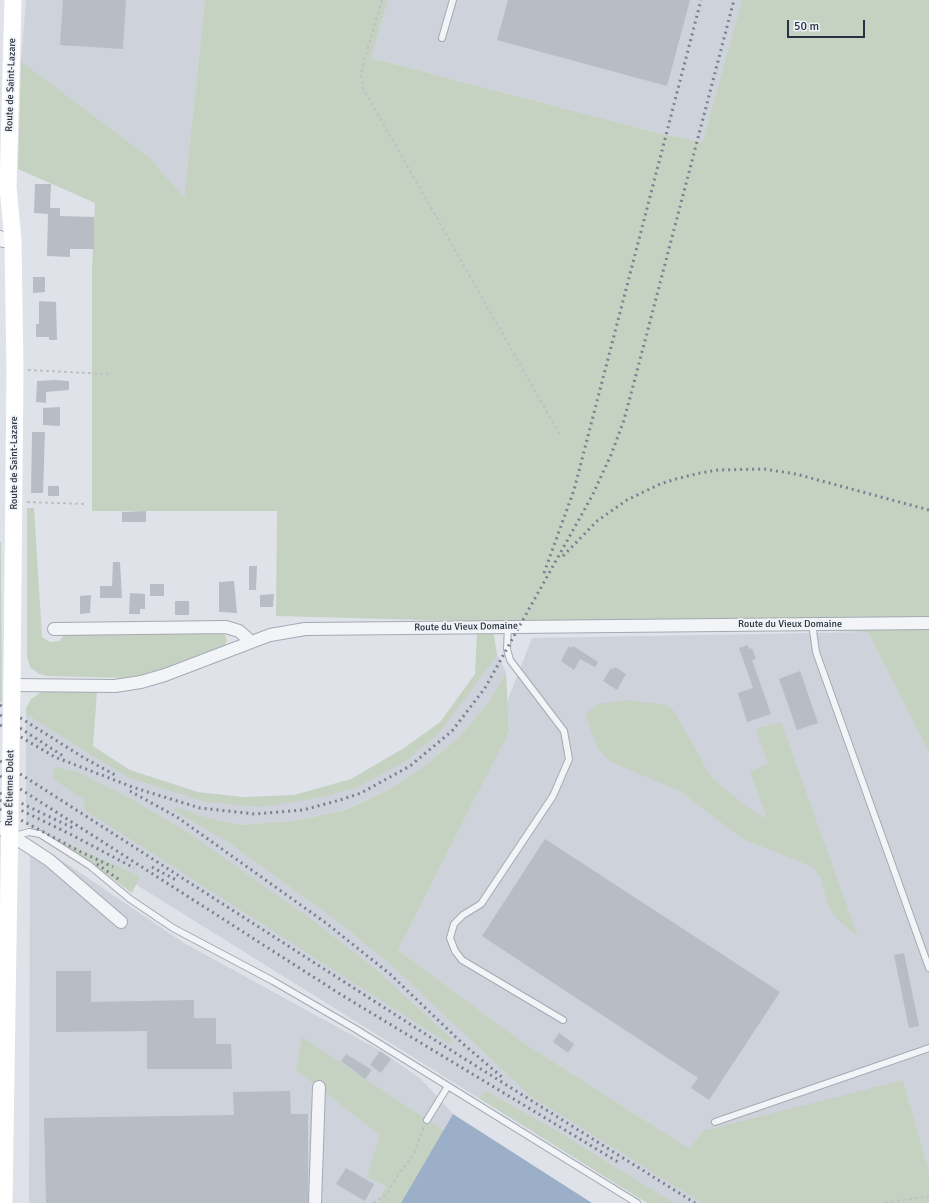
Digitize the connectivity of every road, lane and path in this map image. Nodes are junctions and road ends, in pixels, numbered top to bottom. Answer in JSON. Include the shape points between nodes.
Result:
{"nodes":[{"id":1,"x":13,"y":0,"type":"edge"},
{"id":2,"x":382,"y":0,"type":"edge"},
{"id":3,"x":453,"y":0,"type":"edge"},
{"id":4,"x":442,"y":38,"type":"dead end"},
{"id":5,"x":6,"y":239,"type":"edge"},
{"id":6,"x":15,"y":370,"type":"junction"},
{"id":7,"x":108,"y":374,"type":"dead end"},
{"id":8,"x":560,"y":435,"type":"dead end"},
{"id":9,"x":14,"y":502,"type":"junction"},
{"id":10,"x":86,"y":504,"type":"dead end"},
{"id":11,"x":929,"y":622,"type":"edge"},
{"id":12,"x":812,"y":624,"type":"junction"},
{"id":13,"x":508,"y":626,"type":"junction"},
{"id":14,"x":54,"y":629,"type":"dead end"},
{"id":15,"x":249,"y":643,"type":"junction"},
{"id":16,"x":12,"y":685,"type":"junction"},
{"id":17,"x":0,"y":828,"type":"edge"},
{"id":18,"x":14,"y":836,"type":"junction"},
{"id":19,"x":121,"y":922,"type":"dead end"},
{"id":20,"x":929,"y":968,"type":"edge"},
{"id":21,"x":563,"y":1020,"type":"dead end"},
{"id":22,"x":929,"y":1048,"type":"edge"},
{"id":23,"x":448,"y":1086,"type":"junction"},
{"id":24,"x":318,"y":1087,"type":"dead end"},
{"id":25,"x":427,"y":1120,"type":"joint"},
{"id":26,"x":715,"y":1122,"type":"dead end"},
{"id":27,"x":929,"y":1196,"type":"edge"},
{"id":28,"x":4,"y":1203,"type":"edge"},
{"id":29,"x":315,"y":1203,"type":"edge"},
{"id":30,"x":373,"y":1203,"type":"edge"},
{"id":31,"x":637,"y":1203,"type":"edge"},
{"id":32,"x":885,"y":1203,"type":"edge"}],
"edges":[{"from":1,"to":5,"type":"main road","name":"Route de Saint-Lazare"},
{"from":2,"to":8,"type":"path","via":[[363,64],[363,88]]},
{"from":3,"to":4,"type":"lane"},
{"from":5,"to":6,"type":"main road","name":"Route de Saint-Lazare"},
{"from":6,"to":7,"type":"path"},
{"from":6,"to":9,"type":"main road","name":"Route de Saint-Lazare"},
{"from":9,"to":10,"type":"path"},
{"from":9,"to":16,"type":"main road","name":"Route de Saint-Lazare"},
{"from":11,"to":12,"type":"street","name":"Route du Vieux Domaine"},
{"from":12,"to":13,"type":"street","name":"Route du Vieux Domaine"},
{"from":12,"to":20,"type":"lane","via":[[816,652]]},
{"from":13,"to":15,"type":"street","name":"Route du Vieux Domaine","via":[[305,629],[270,635]]},
{"from":13,"to":21,"type":"lane","via":[[507,649],[510,660],[564,731],[569,759],[553,796],[481,904],[454,924],[450,938],[462,960]]},
{"from":14,"to":15,"type":"street","via":[[226,627],[239,631]]},
{"from":15,"to":16,"type":"street","name":"Route du Vieux Domaine","via":[[141,682],[115,686]]},
{"from":16,"to":28,"type":"main road","name":"Rue Étienne Dolet","bridge":true},
{"from":17,"to":18,"type":"street"},
{"from":18,"to":19,"type":"street","via":[[49,860]]},
{"from":18,"to":23,"type":"lane","via":[[29,832],[40,834],[89,866],[130,899],[173,928],[334,1016]]},
{"from":22,"to":26,"type":"lane"},
{"from":23,"to":25,"type":"lane"},
{"from":23,"to":31,"type":"lane"},
{"from":24,"to":29,"type":"street"},
{"from":25,"to":30,"type":"path","via":[[414,1154],[386,1195]]},
{"from":27,"to":32,"type":"path"}]}
